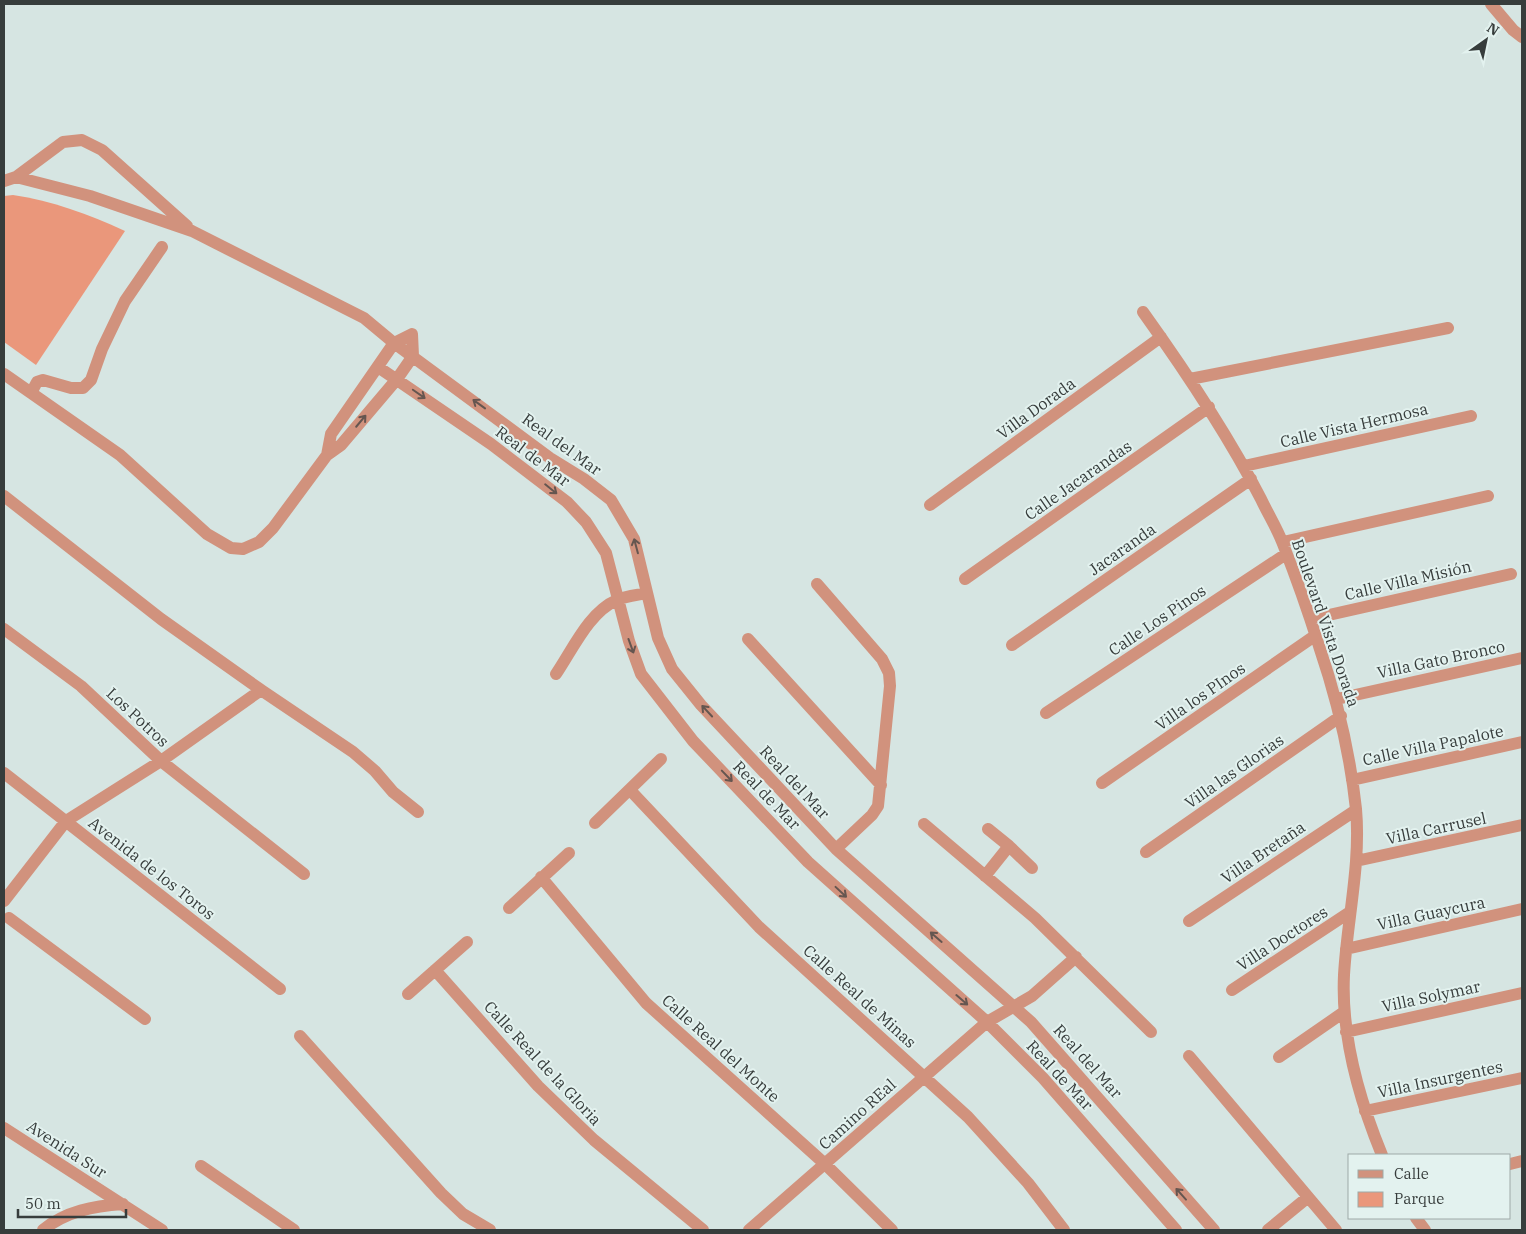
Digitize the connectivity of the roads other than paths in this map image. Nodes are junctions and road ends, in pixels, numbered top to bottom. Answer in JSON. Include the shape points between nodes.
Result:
{"nodes":[{"id":1,"x":1491,"y":4,"type":"edge"},
{"id":2,"x":1522,"y":37,"type":"edge"},
{"id":3,"x":10,"y":179,"type":"edge"},
{"id":4,"x":192,"y":231,"type":"junction"},
{"id":5,"x":162,"y":247,"type":"dead end"},
{"id":6,"x":1143,"y":312,"type":"dead end"},
{"id":7,"x":1448,"y":328,"type":"dead end"},
{"id":8,"x":1161,"y":337,"type":"junction"},
{"id":9,"x":394,"y":343,"type":"junction"},
{"id":10,"x":412,"y":356,"type":"junction"},
{"id":11,"x":378,"y":367,"type":"junction"},
{"id":12,"x":4,"y":374,"type":"edge"},
{"id":13,"x":397,"y":379,"type":"junction"},
{"id":14,"x":1190,"y":380,"type":"junction"},
{"id":15,"x":31,"y":393,"type":"junction"},
{"id":16,"x":1209,"y":407,"type":"junction"},
{"id":17,"x":1471,"y":416,"type":"dead end"},
{"id":18,"x":327,"y":455,"type":"junction"},
{"id":19,"x":1244,"y":466,"type":"junction"},
{"id":20,"x":1251,"y":480,"type":"junction"},
{"id":21,"x":4,"y":496,"type":"edge"},
{"id":22,"x":1488,"y":496,"type":"dead end"},
{"id":23,"x":930,"y":505,"type":"dead end"},
{"id":24,"x":1284,"y":548,"type":"junction"},
{"id":25,"x":1511,"y":574,"type":"dead end"},
{"id":26,"x":965,"y":579,"type":"dead end"},
{"id":27,"x":817,"y":584,"type":"dead end"},
{"id":28,"x":647,"y":593,"type":"junction"},
{"id":29,"x":618,"y":600,"type":"junction"},
{"id":30,"x":1311,"y":619,"type":"junction"},
{"id":31,"x":4,"y":629,"type":"edge"},
{"id":32,"x":1316,"y":635,"type":"junction"},
{"id":33,"x":748,"y":639,"type":"dead end"},
{"id":34,"x":1012,"y":645,"type":"dead end"},
{"id":35,"x":1522,"y":658,"type":"edge"},
{"id":36,"x":556,"y":674,"type":"dead end"},
{"id":37,"x":261,"y":690,"type":"junction"},
{"id":38,"x":1336,"y":699,"type":"junction"},
{"id":39,"x":1046,"y":713,"type":"dead end"},
{"id":40,"x":1341,"y":716,"type":"junction"},
{"id":41,"x":1522,"y":742,"type":"edge"},
{"id":42,"x":662,"y":759,"type":"dead end"},
{"id":43,"x":161,"y":761,"type":"junction"},
{"id":44,"x":4,"y":773,"type":"edge"},
{"id":45,"x":1352,"y":780,"type":"junction"},
{"id":46,"x":1102,"y":783,"type":"dead end"},
{"id":47,"x":881,"y":785,"type":"junction"},
{"id":48,"x":630,"y":790,"type":"junction"},
{"id":49,"x":1356,"y":810,"type":"junction"},
{"id":50,"x":418,"y":812,"type":"dead end"},
{"id":51,"x":66,"y":821,"type":"junction"},
{"id":52,"x":595,"y":823,"type":"dead end"},
{"id":53,"x":924,"y":824,"type":"dead end"},
{"id":54,"x":1522,"y":825,"type":"edge"},
{"id":55,"x":988,"y":828,"type":"dead end"},
{"id":56,"x":1008,"y":846,"type":"junction"},
{"id":57,"x":836,"y":850,"type":"junction"},
{"id":58,"x":1146,"y":852,"type":"dead end"},
{"id":59,"x":569,"y":853,"type":"dead end"},
{"id":60,"x":1356,"y":861,"type":"junction"},
{"id":61,"x":1032,"y":868,"type":"dead end"},
{"id":62,"x":304,"y":874,"type":"dead end"},
{"id":63,"x":985,"y":876,"type":"junction"},
{"id":64,"x":541,"y":877,"type":"junction"},
{"id":65,"x":4,"y":903,"type":"edge"},
{"id":66,"x":509,"y":908,"type":"dead end"},
{"id":67,"x":1522,"y":909,"type":"edge"},
{"id":68,"x":1350,"y":912,"type":"junction"},
{"id":69,"x":1189,"y":921,"type":"dead end"},
{"id":70,"x":6,"y":923,"type":"edge"},
{"id":71,"x":467,"y":942,"type":"dead end"},
{"id":72,"x":1346,"y":949,"type":"junction"},
{"id":73,"x":1076,"y":957,"type":"junction"},
{"id":74,"x":436,"y":970,"type":"junction"},
{"id":75,"x":280,"y":988,"type":"dead end"},
{"id":76,"x":1232,"y":990,"type":"dead end"},
{"id":77,"x":1522,"y":993,"type":"edge"},
{"id":78,"x":408,"y":994,"type":"dead end"},
{"id":79,"x":1014,"y":1005,"type":"junction"},
{"id":80,"x":1344,"y":1012,"type":"junction"},
{"id":81,"x":146,"y":1018,"type":"dead end"},
{"id":82,"x":988,"y":1022,"type":"junction"},
{"id":83,"x":1152,"y":1032,"type":"dead end"},
{"id":84,"x":1346,"y":1032,"type":"junction"},
{"id":85,"x":300,"y":1036,"type":"dead end"},
{"id":86,"x":1189,"y":1056,"type":"dead end"},
{"id":87,"x":1279,"y":1057,"type":"dead end"},
{"id":88,"x":923,"y":1076,"type":"junction"},
{"id":89,"x":1522,"y":1078,"type":"edge"},
{"id":90,"x":1365,"y":1111,"type":"junction"},
{"id":91,"x":4,"y":1128,"type":"edge"},
{"id":92,"x":1382,"y":1154,"type":"edge"},
{"id":93,"x":825,"y":1164,"type":"junction"},
{"id":94,"x":202,"y":1166,"type":"dead end"},
{"id":95,"x":1307,"y":1198,"type":"junction"},
{"id":96,"x":123,"y":1204,"type":"junction"},
{"id":97,"x":1417,"y":1219,"type":"edge"},
{"id":98,"x":43,"y":1230,"type":"edge"},
{"id":99,"x":162,"y":1230,"type":"edge"},
{"id":100,"x":294,"y":1230,"type":"edge"},
{"id":101,"x":490,"y":1230,"type":"edge"},
{"id":102,"x":702,"y":1230,"type":"edge"},
{"id":103,"x":749,"y":1230,"type":"edge"},
{"id":104,"x":892,"y":1230,"type":"edge"},
{"id":105,"x":1064,"y":1230,"type":"edge"},
{"id":106,"x":1176,"y":1230,"type":"edge"},
{"id":107,"x":1214,"y":1230,"type":"edge"},
{"id":108,"x":1268,"y":1230,"type":"edge"},
{"id":109,"x":1336,"y":1230,"type":"edge"},
{"id":110,"x":1424,"y":1230,"type":"edge"}],
"edges":[{"from":1,"to":2,"type":"street"},
{"from":3,"to":4,"type":"street","via":[[90,196]]},
{"from":3,"to":4,"type":"street","via":[[63,142],[82,140],[102,150]]},
{"from":4,"to":9,"type":"street","name":"Real del Mar","via":[[364,318]]},
{"from":5,"to":15,"type":"street","via":[[126,301],[91,380],[82,388],[43,380],[37,382]]},
{"from":6,"to":8,"type":"street","name":"Boulevard Vista Dorada"},
{"from":7,"to":14,"type":"street"},
{"from":8,"to":14,"type":"street","name":"Boulevard Vista Dorada"},
{"from":8,"to":23,"type":"street","name":"Villa Dorada"},
{"from":9,"to":10,"type":"street","name":"Real del Mar"},
{"from":9,"to":10,"type":"street","via":[[412,334]]},
{"from":9,"to":11,"type":"street"},
{"from":10,"to":13,"type":"street"},
{"from":28,"to":10,"type":"street","name":"Real del Mar","one_way":true,"via":[[634,539],[611,500]]},
{"from":11,"to":13,"type":"street","name":"Real de Mar"},
{"from":11,"to":18,"type":"street","via":[[331,434]]},
{"from":12,"to":15,"type":"street"},
{"from":18,"to":13,"type":"street","one_way":true,"via":[[342,445]]},
{"from":13,"to":29,"type":"street","name":"Real de Mar","one_way":true,"via":[[567,502],[586,522],[606,552]]},
{"from":14,"to":16,"type":"street","name":"Boulevard Vista Dorada"},
{"from":15,"to":18,"type":"street","via":[[120,455],[207,534],[231,548],[243,549],[259,542]]},
{"from":16,"to":19,"type":"street","name":"Boulevard Vista Dorada"},
{"from":16,"to":26,"type":"street","name":"Calle Jacarandas"},
{"from":17,"to":19,"type":"street","name":"Calle Vista Hermosa"},
{"from":19,"to":20,"type":"street","name":"Boulevard Vista Dorada"},
{"from":20,"to":24,"type":"street","name":"Boulevard Vista Dorada"},
{"from":20,"to":34,"type":"street","name":"Jacaranda"},
{"from":21,"to":37,"type":"street","via":[[161,619]]},
{"from":22,"to":24,"type":"street"},
{"from":24,"to":30,"type":"street","name":"Boulevard Vista Dorada"},
{"from":24,"to":39,"type":"street","name":"Calle Los Pinos"},
{"from":25,"to":30,"type":"street","name":"Calle Villa Misión"},
{"from":27,"to":47,"type":"street","via":[[882,659],[889,672]]},
{"from":28,"to":29,"type":"street"},
{"from":57,"to":28,"type":"street","name":"Real del Mar","one_way":true,"via":[[701,705],[672,669],[658,638]]},
{"from":29,"to":36,"type":"street","via":[[592,619]]},
{"from":29,"to":82,"type":"street","name":"Real de Mar","one_way":true,"via":[[642,674],[693,741],[808,862]]},
{"from":30,"to":32,"type":"street","name":"Boulevard Vista Dorada"},
{"from":31,"to":43,"type":"street","name":"Los Potros","via":[[81,686]]},
{"from":32,"to":38,"type":"street","name":"Boulevard Vista Dorada"},
{"from":32,"to":46,"type":"street","name":"Villa los PInos"},
{"from":33,"to":47,"type":"street"},
{"from":35,"to":38,"type":"street","name":"Villa Gato Bronco"},
{"from":37,"to":43,"type":"street"},
{"from":37,"to":50,"type":"street","via":[[353,752]]},
{"from":38,"to":40,"type":"street","name":"Boulevard Vista Dorada"},
{"from":40,"to":45,"type":"street","name":"Boulevard Vista Dorada"},
{"from":40,"to":58,"type":"street","name":"Villa las Glorias"},
{"from":41,"to":45,"type":"street","name":"Calle Villa Papalote"},
{"from":42,"to":48,"type":"street"},
{"from":43,"to":51,"type":"street","name":"Los Potros"},
{"from":43,"to":62,"type":"street"},
{"from":44,"to":51,"type":"street","name":"Avenida de los Toros"},
{"from":45,"to":49,"type":"street","name":"Boulevard Vista Dorada"},
{"from":47,"to":57,"type":"street","via":[[876,811]]},
{"from":48,"to":52,"type":"street"},
{"from":48,"to":88,"type":"street","name":"Calle Real de Minas","via":[[759,927]]},
{"from":49,"to":60,"type":"street","name":"Boulevard Vista Dorada"},
{"from":49,"to":69,"type":"street","name":"Villa Bretaña"},
{"from":51,"to":65,"type":"street"},
{"from":51,"to":75,"type":"street","name":"Avenida de los Toros"},
{"from":53,"to":63,"type":"street"},
{"from":54,"to":60,"type":"street","name":"Villa Carrusel"},
{"from":55,"to":56,"type":"street"},
{"from":56,"to":61,"type":"street"},
{"from":56,"to":63,"type":"street"},
{"from":79,"to":57,"type":"street","name":"Real del Mar","one_way":true},
{"from":59,"to":64,"type":"street"},
{"from":60,"to":68,"type":"street","name":"Boulevard Vista Dorada"},
{"from":63,"to":73,"type":"street"},
{"from":64,"to":66,"type":"street"},
{"from":64,"to":93,"type":"street","name":"Calle Real del Monte","via":[[646,1003]]},
{"from":65,"to":70,"type":"street","via":[[9,912]]},
{"from":67,"to":72,"type":"street","name":"Villa Guaycura"},
{"from":68,"to":72,"type":"street","name":"Boulevard Vista Dorada"},
{"from":68,"to":76,"type":"street","name":"Villa Doctores"},
{"from":70,"to":81,"type":"street"},
{"from":71,"to":74,"type":"street"},
{"from":72,"to":80,"type":"street","name":"Boulevard Vista Dorada"},
{"from":73,"to":79,"type":"street","name":"Camino REal","via":[[1032,996]]},
{"from":73,"to":83,"type":"street"},
{"from":74,"to":78,"type":"street"},
{"from":74,"to":102,"type":"street","name":"Calle Real de la Gloria","via":[[538,1086],[594,1140]]},
{"from":77,"to":84,"type":"street","name":"Villa Solymar"},
{"from":79,"to":82,"type":"street","name":"Camino REal"},
{"from":107,"to":79,"type":"street","name":"Real del Mar","one_way":true},
{"from":80,"to":84,"type":"street","name":"Boulevard Vista Dorada"},
{"from":80,"to":87,"type":"street"},
{"from":82,"to":88,"type":"street","name":"Camino REal"},
{"from":82,"to":106,"type":"street","name":"Real de Mar","via":[[1043,1078]]},
{"from":84,"to":90,"type":"street","name":"Boulevard Vista Dorada"},
{"from":85,"to":101,"type":"street","via":[[441,1192],[463,1214]]},
{"from":86,"to":95,"type":"street"},
{"from":88,"to":93,"type":"street","name":"Camino REal"},
{"from":88,"to":105,"type":"street","name":"Calle Real de Minas","via":[[994,1144]]},
{"from":89,"to":90,"type":"street","name":"Villa Insurgentes"},
{"from":90,"to":92,"type":"street","name":"Boulevard Vista Dorada"},
{"from":91,"to":96,"type":"street","name":"Avenida Sur"},
{"from":93,"to":103,"type":"street","name":"Camino REal"},
{"from":93,"to":104,"type":"street","name":"Calle Real del Monte"},
{"from":94,"to":100,"type":"street"},
{"from":95,"to":108,"type":"street"},
{"from":95,"to":109,"type":"street"},
{"from":96,"to":98,"type":"street","via":[[94,1206],[67,1214]]},
{"from":96,"to":99,"type":"street","name":"Avenida Sur"},
{"from":97,"to":110,"type":"street"}]}
